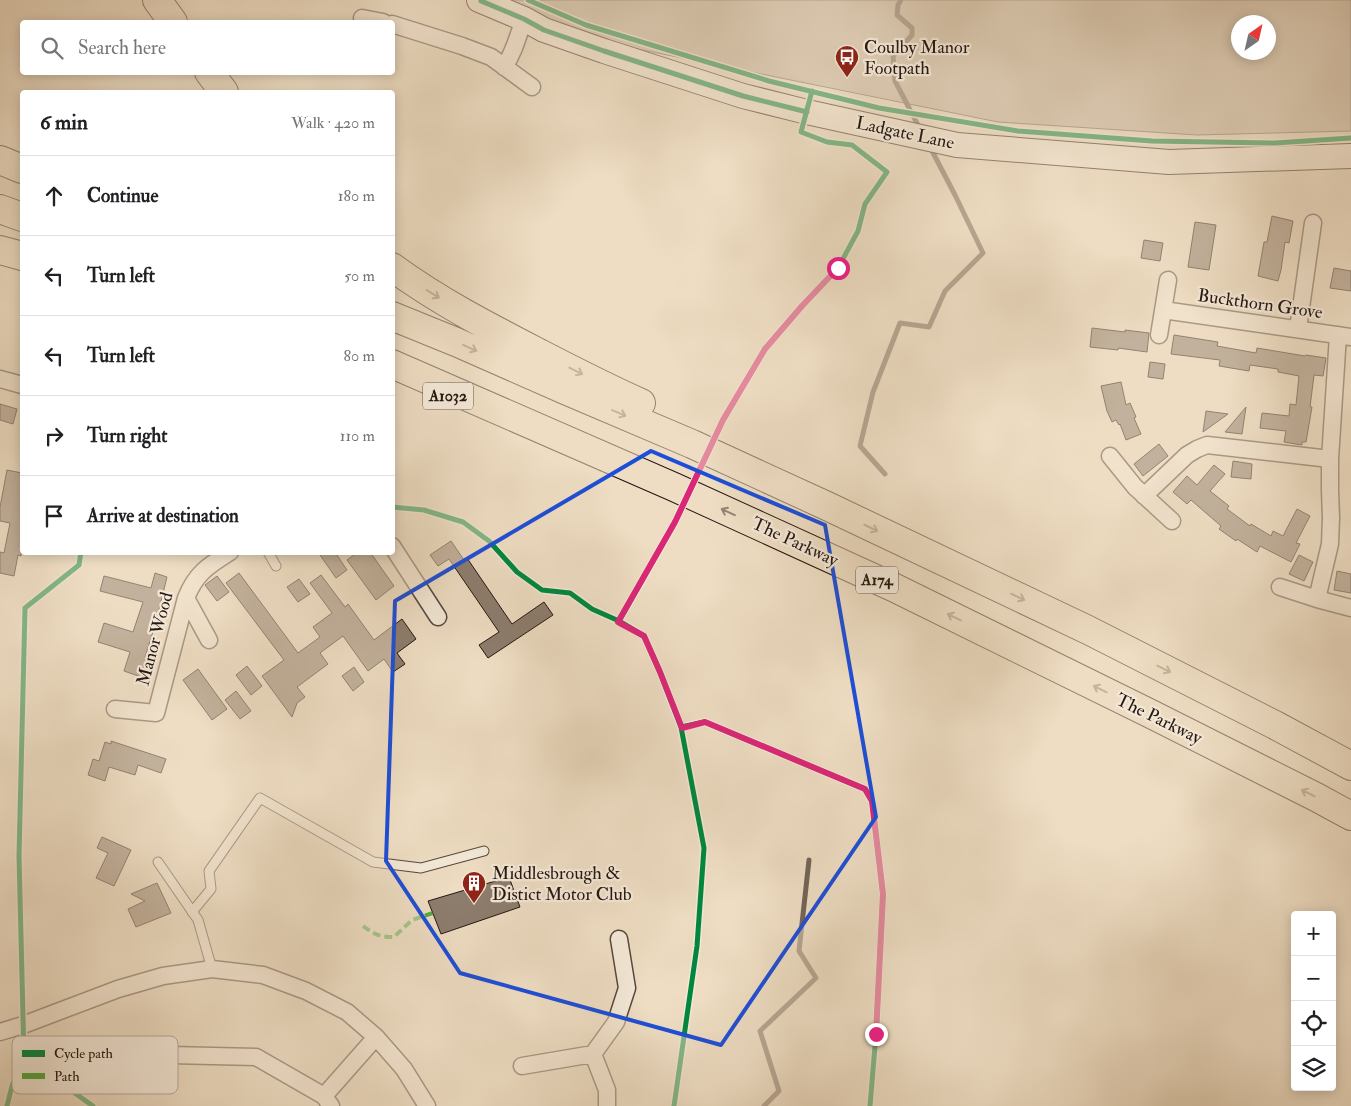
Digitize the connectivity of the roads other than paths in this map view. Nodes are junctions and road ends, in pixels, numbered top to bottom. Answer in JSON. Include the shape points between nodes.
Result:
{"nodes":[{"id":1,"x":156,"y":0,"type":"edge"},
{"id":2,"x":479,"y":0,"type":"edge"},
{"id":3,"x":362,"y":18,"type":"dead end"},
{"id":4,"x":524,"y":19,"type":"junction"},
{"id":5,"x":171,"y":20,"type":"edge"},
{"id":6,"x":372,"y":20,"type":"edge"},
{"id":7,"x":395,"y":25,"type":"edge"},
{"id":8,"x":504,"y":67,"type":"junction"},
{"id":9,"x":211,"y":75,"type":"edge"},
{"id":10,"x":532,"y":86,"type":"dead end"},
{"id":11,"x":222,"y":90,"type":"edge"},
{"id":12,"x":1351,"y":156,"type":"edge"},
{"id":13,"x":0,"y":160,"type":"edge"},
{"id":14,"x":20,"y":168,"type":"edge"},
{"id":15,"x":0,"y":209,"type":"edge"},
{"id":16,"x":20,"y":216,"type":"edge"},
{"id":17,"x":1313,"y":223,"type":"dead end"},
{"id":18,"x":0,"y":250,"type":"edge"},
{"id":19,"x":20,"y":255,"type":"edge"},
{"id":20,"x":395,"y":269,"type":"edge"},
{"id":21,"x":1168,"y":280,"type":"dead end"},
{"id":22,"x":1163,"y":310,"type":"junction"},
{"id":23,"x":395,"y":317,"type":"edge"},
{"id":24,"x":1298,"y":329,"type":"junction"},
{"id":25,"x":1159,"y":335,"type":"dead end"},
{"id":26,"x":1344,"y":336,"type":"edge"},
{"id":27,"x":395,"y":365,"type":"edge"},
{"id":28,"x":0,"y":379,"type":"edge"},
{"id":29,"x":395,"y":379,"type":"edge"},
{"id":30,"x":20,"y":384,"type":"edge"},
{"id":31,"x":504,"y":413,"type":"junction"},
{"id":32,"x":1110,"y":456,"type":"dead end"},
{"id":33,"x":1330,"y":459,"type":"junction"},
{"id":34,"x":1144,"y":496,"type":"junction"},
{"id":35,"x":827,"y":506,"type":"junction"},
{"id":36,"x":1172,"y":521,"type":"dead end"},
{"id":37,"x":395,"y":551,"type":"edge"},
{"id":38,"x":225,"y":555,"type":"edge"},
{"id":39,"x":270,"y":555,"type":"edge"},
{"id":40,"x":276,"y":566,"type":"dead end"},
{"id":41,"x":1280,"y":587,"type":"dead end"},
{"id":42,"x":186,"y":598,"type":"junction"},
{"id":43,"x":1317,"y":599,"type":"junction"},
{"id":44,"x":1351,"y":608,"type":"edge"},
{"id":45,"x":438,"y":617,"type":"dead end"},
{"id":46,"x":209,"y":640,"type":"dead end"},
{"id":47,"x":115,"y":709,"type":"dead end"},
{"id":48,"x":1351,"y":766,"type":"edge"},
{"id":49,"x":1351,"y":816,"type":"edge"},
{"id":50,"x":484,"y":851,"type":"dead end"},
{"id":51,"x":158,"y":862,"type":"dead end"},
{"id":52,"x":192,"y":912,"type":"junction"},
{"id":53,"x":619,"y":939,"type":"dead end"},
{"id":54,"x":212,"y":969,"type":"junction"},
{"id":55,"x":0,"y":1032,"type":"edge"},
{"id":56,"x":376,"y":1036,"type":"junction"},
{"id":57,"x":593,"y":1054,"type":"junction"},
{"id":58,"x":178,"y":1055,"type":"edge"},
{"id":59,"x":522,"y":1066,"type":"dead end"},
{"id":60,"x":328,"y":1101,"type":"edge"},
{"id":61,"x":427,"y":1106,"type":"edge"},
{"id":62,"x":607,"y":1106,"type":"edge"}],
"edges":[{"from":1,"to":5,"type":"highway"},
{"from":2,"to":4,"type":"main road","name":"Ladgate Lane"},
{"from":3,"to":6,"type":"street"},
{"from":4,"to":8,"type":"street"},
{"from":4,"to":12,"type":"main road","name":"Ladgate Lane","via":[[544,30],[743,96],[957,145],[1169,162]]},
{"from":7,"to":8,"type":"street","via":[[480,53]]},
{"from":8,"to":10,"type":"street"},
{"from":9,"to":11,"type":"highway"},
{"from":13,"to":14,"type":"highway"},
{"from":15,"to":16,"type":"highway"},
{"from":17,"to":24,"type":"street"},
{"from":18,"to":19,"type":"highway"},
{"from":20,"to":35,"type":"highway","number":"A174","one_way":true,"via":[[475,320],[616,392],[741,449]]},
{"from":21,"to":22,"type":"street"},
{"from":22,"to":24,"type":"street","name":"Buckthorn Grove"},
{"from":22,"to":25,"type":"street"},
{"from":23,"to":35,"type":"highway","number":"A174","one_way":true,"via":[[692,444]]},
{"from":24,"to":26,"type":"street","name":"Buckthorn Grove"},
{"from":26,"to":33,"type":"street"},
{"from":27,"to":31,"type":"highway","name":"The Parkway","number":"A174"},
{"from":28,"to":30,"type":"street"},
{"from":29,"to":31,"type":"highway","number":"A1032"},
{"from":49,"to":31,"type":"highway","name":"The Parkway","number":"A174","one_way":true,"via":[[893,587]]},
{"from":32,"to":34,"type":"street"},
{"from":33,"to":34,"type":"street","via":[[1208,445],[1187,455]]},
{"from":33,"to":43,"type":"street","via":[[1330,544]]},
{"from":34,"to":36,"type":"street"},
{"from":35,"to":48,"type":"highway","number":"A174","one_way":true,"via":[[1088,630]]},
{"from":37,"to":45,"type":"street"},
{"from":38,"to":42,"type":"street","name":"Manor Wood","via":[[204,569]]},
{"from":39,"to":40,"type":"lane"},
{"from":41,"to":43,"type":"street"},
{"from":42,"to":46,"type":"street"},
{"from":42,"to":47,"type":"street","name":"Manor Wood","via":[[156,714]]},
{"from":43,"to":44,"type":"street"},
{"from":50,"to":52,"type":"lane","via":[[421,868],[374,862],[260,798],[209,871],[211,889]]},
{"from":51,"to":52,"type":"lane"},
{"from":52,"to":54,"type":"lane","via":[[198,920]]},
{"from":53,"to":57,"type":"street","via":[[627,988],[616,1022]]},
{"from":54,"to":55,"type":"street","via":[[163,976],[118,989]]},
{"from":54,"to":56,"type":"street","via":[[263,975],[306,991],[348,1012]]},
{"from":56,"to":60,"type":"street"},
{"from":56,"to":61,"type":"street","via":[[404,1069]]},
{"from":57,"to":59,"type":"street"},
{"from":57,"to":62,"type":"street","via":[[607,1090]]},
{"from":58,"to":60,"type":"street","via":[[256,1057]]}]}
